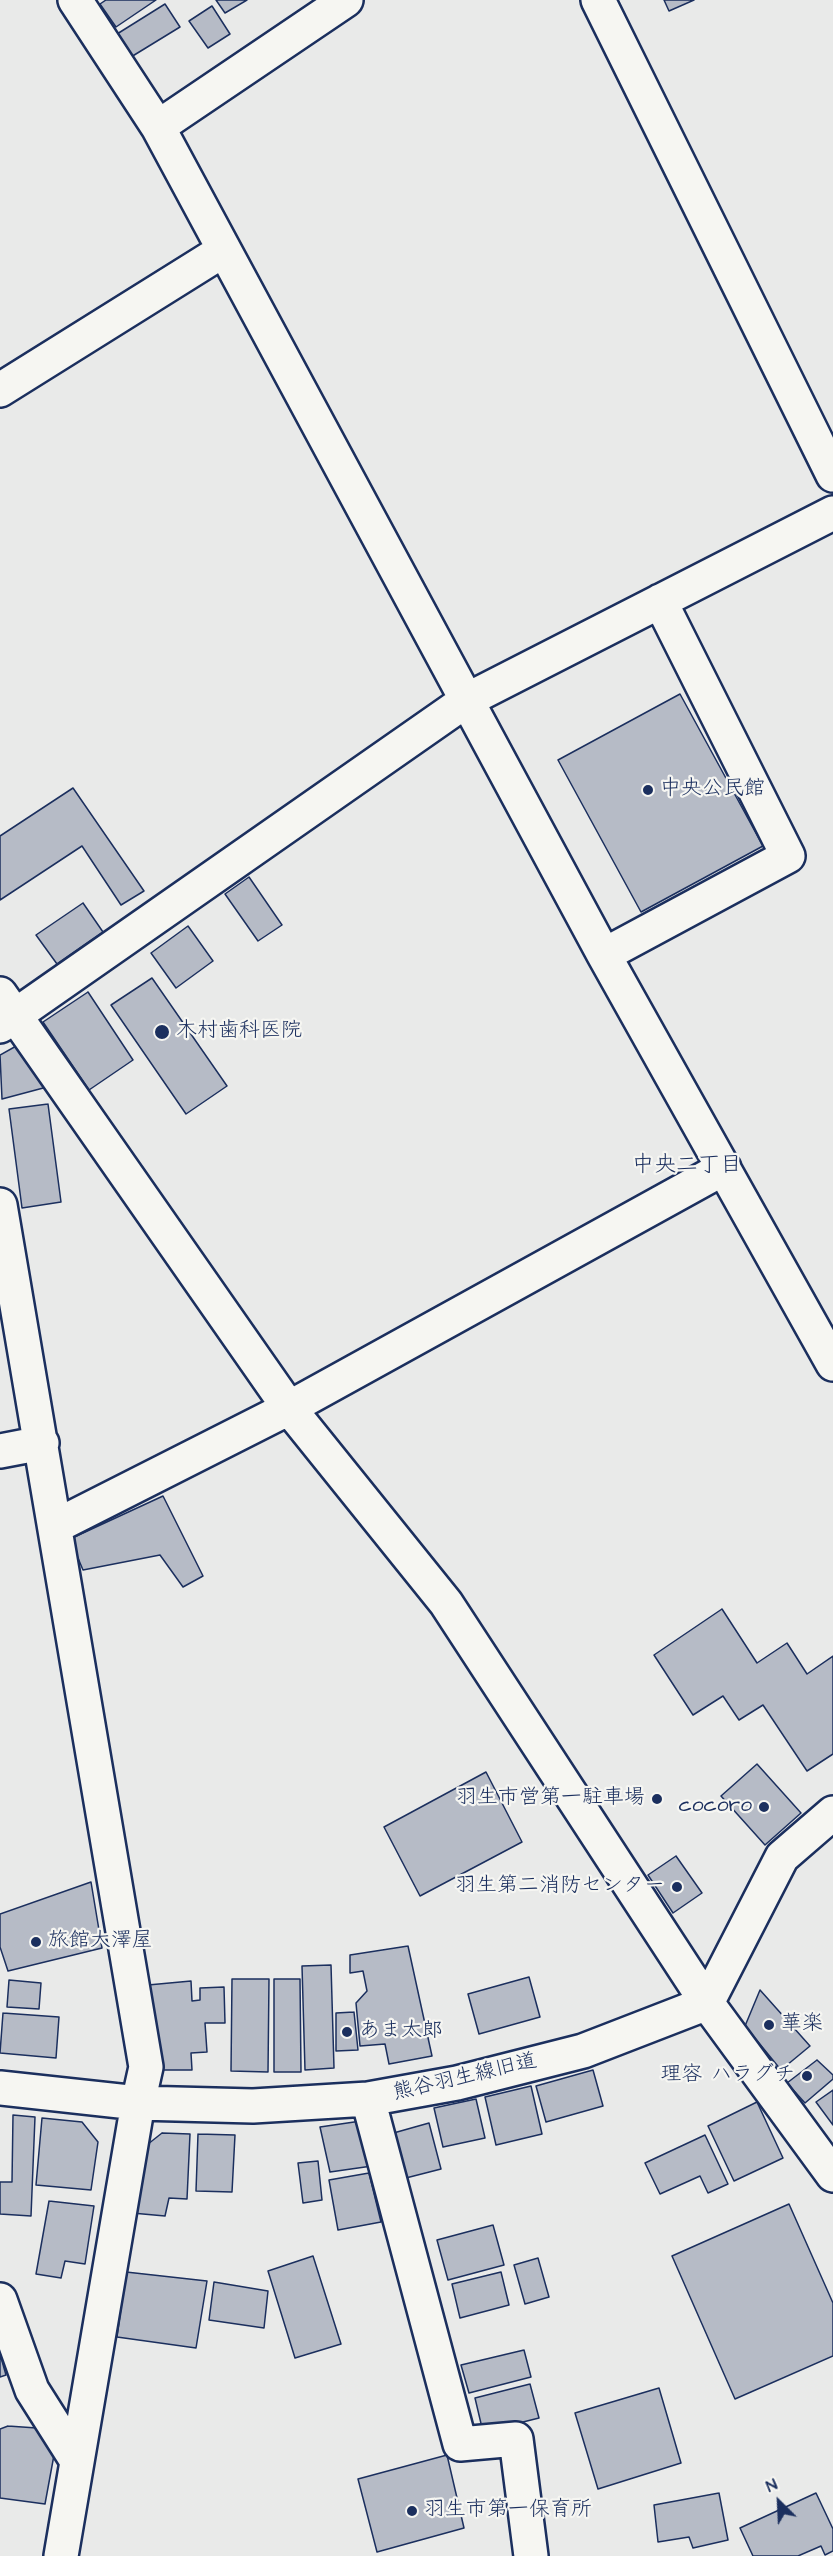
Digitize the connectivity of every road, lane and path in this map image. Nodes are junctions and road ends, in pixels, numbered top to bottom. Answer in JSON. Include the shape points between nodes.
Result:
{"nodes":[{"id":1,"x":75,"y":0,"type":"edge"},
{"id":2,"x":346,"y":0,"type":"edge"},
{"id":3,"x":598,"y":0,"type":"edge"},
{"id":4,"x":158,"y":127,"type":"junction"},
{"id":5,"x":224,"y":250,"type":"junction"},
{"id":6,"x":0,"y":390,"type":"edge"},
{"id":7,"x":833,"y":475,"type":"edge"},
{"id":8,"x":833,"y":513,"type":"edge"},
{"id":9,"x":660,"y":602,"type":"junction"},
{"id":10,"x":467,"y":700,"type":"junction"},
{"id":11,"x":604,"y":955,"type":"junction"},
{"id":12,"x":5,"y":1012,"type":"edge"},
{"id":13,"x":724,"y":1168,"type":"junction"},
{"id":14,"x":0,"y":1205,"type":"edge"},
{"id":15,"x":833,"y":1364,"type":"edge"},
{"id":16,"x":289,"y":1408,"type":"junction"},
{"id":17,"x":42,"y":1443,"type":"junction"},
{"id":18,"x":0,"y":1451,"type":"edge"},
{"id":19,"x":56,"y":1526,"type":"junction"},
{"id":20,"x":833,"y":1813,"type":"edge"},
{"id":21,"x":707,"y":2003,"type":"junction"},
{"id":22,"x":0,"y":2088,"type":"edge"},
{"id":23,"x":368,"y":2099,"type":"junction"},
{"id":24,"x":138,"y":2103,"type":"junction"},
{"id":25,"x":833,"y":2175,"type":"edge"},
{"id":26,"x":0,"y":2300,"type":"edge"},
{"id":27,"x":77,"y":2461,"type":"junction"},
{"id":28,"x":61,"y":2556,"type":"edge"},
{"id":29,"x":531,"y":2556,"type":"edge"}],
"edges":[{"from":1,"to":4,"type":"street"},
{"from":2,"to":4,"type":"street"},
{"from":3,"to":7,"type":"street"},
{"from":4,"to":5,"type":"street"},
{"from":5,"to":6,"type":"street"},
{"from":5,"to":10,"type":"street"},
{"from":8,"to":9,"type":"street"},
{"from":9,"to":10,"type":"street"},
{"from":9,"to":11,"type":"street","via":[[788,856]]},
{"from":10,"to":11,"type":"street"},
{"from":10,"to":12,"type":"street"},
{"from":11,"to":13,"type":"street"},
{"from":12,"to":16,"type":"street"},
{"from":13,"to":15,"type":"street"},
{"from":13,"to":16,"type":"street"},
{"from":14,"to":17,"type":"street"},
{"from":16,"to":19,"type":"street"},
{"from":16,"to":21,"type":"street","via":[[446,1604]]},
{"from":17,"to":18,"type":"street"},
{"from":17,"to":19,"type":"street"},
{"from":19,"to":24,"type":"street","via":[[146,2067]]},
{"from":20,"to":21,"type":"street","via":[[782,1857]]},
{"from":21,"to":23,"type":"street","name":"熊谷羽生線旧道","via":[[584,2051],[457,2083]]},
{"from":21,"to":25,"type":"street"},
{"from":22,"to":24,"type":"street","name":"熊谷羽生線旧道"},
{"from":23,"to":24,"type":"street","name":"熊谷羽生線旧道","via":[[253,2106]]},
{"from":23,"to":29,"type":"street","via":[[460,2444],[516,2439]]},
{"from":24,"to":27,"type":"street"},
{"from":26,"to":27,"type":"street","via":[[32,2390]]},
{"from":27,"to":28,"type":"street"}]}
